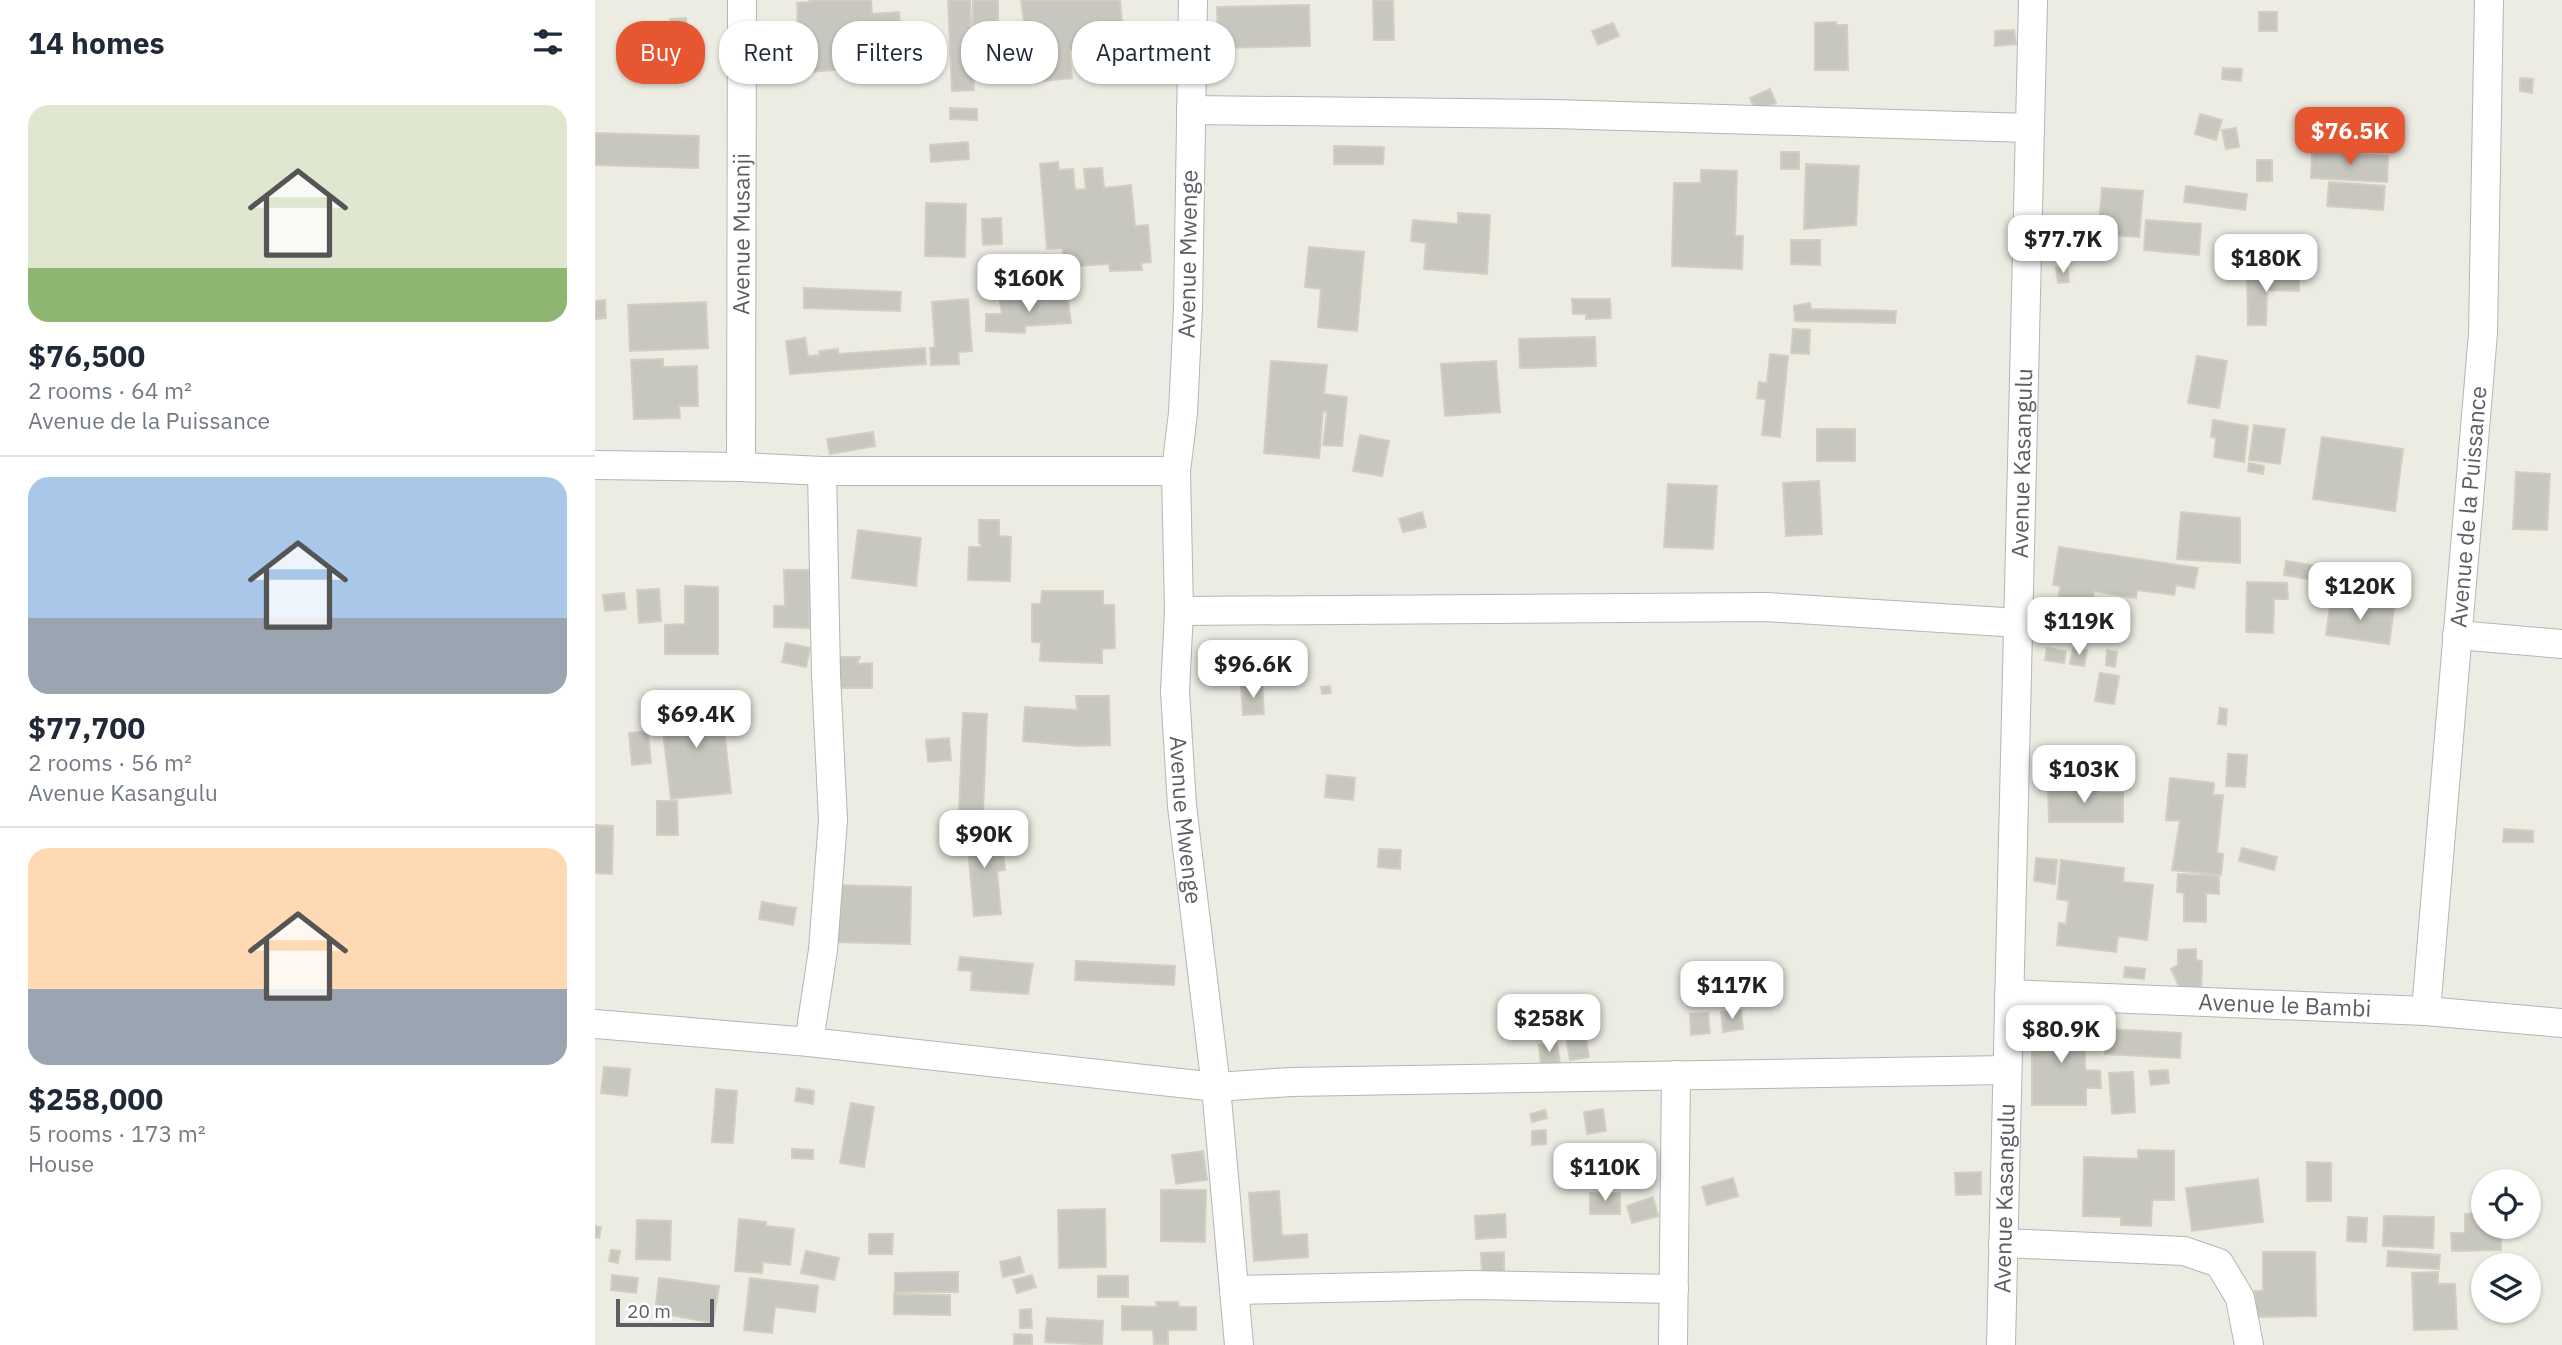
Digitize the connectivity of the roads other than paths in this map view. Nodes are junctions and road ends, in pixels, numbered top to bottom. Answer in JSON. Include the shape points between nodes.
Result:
{"nodes":[{"id":1,"x":742,"y":0,"type":"edge"},
{"id":2,"x":1193,"y":0,"type":"edge"},
{"id":3,"x":2033,"y":0,"type":"edge"},
{"id":4,"x":2489,"y":0,"type":"edge"},
{"id":5,"x":1191,"y":110,"type":"junction"},
{"id":6,"x":2030,"y":128,"type":"junction"},
{"id":7,"x":595,"y":465,"type":"edge"},
{"id":8,"x":741,"y":467,"type":"junction"},
{"id":9,"x":822,"y":471,"type":"junction"},
{"id":10,"x":1176,"y":471,"type":"junction"},
{"id":11,"x":1179,"y":611,"type":"junction"},
{"id":12,"x":2019,"y":623,"type":"junction"},
{"id":13,"x":2457,"y":635,"type":"junction"},
{"id":14,"x":2562,"y":644,"type":"edge"},
{"id":15,"x":2009,"y":994,"type":"junction"},
{"id":16,"x":2426,"y":1012,"type":"junction"},
{"id":17,"x":2562,"y":1023,"type":"edge"},
{"id":18,"x":595,"y":1024,"type":"edge"},
{"id":19,"x":809,"y":1042,"type":"junction"},
{"id":20,"x":2007,"y":1070,"type":"junction"},
{"id":21,"x":1676,"y":1075,"type":"junction"},
{"id":22,"x":1216,"y":1087,"type":"junction"},
{"id":23,"x":2003,"y":1243,"type":"junction"},
{"id":24,"x":1674,"y":1289,"type":"junction"},
{"id":25,"x":1234,"y":1290,"type":"junction"},
{"id":26,"x":1239,"y":1345,"type":"edge"},
{"id":27,"x":1673,"y":1345,"type":"edge"},
{"id":28,"x":2001,"y":1345,"type":"edge"},
{"id":29,"x":2249,"y":1345,"type":"edge"}],
"edges":[{"from":1,"to":8,"type":"street","name":"Avenue Musanji"},
{"from":2,"to":5,"type":"street","name":"Avenue Mwenge"},
{"from":3,"to":6,"type":"street","name":"Avenue Kasangulu"},
{"from":4,"to":13,"type":"street","name":"Avenue de la Puissance","via":[[2483,333]]},
{"from":5,"to":6,"type":"street","via":[[1554,114]]},
{"from":5,"to":10,"type":"street","name":"Avenue Mwenge","via":[[1188,308]]},
{"from":6,"to":12,"type":"street","name":"Avenue Kasangulu"},
{"from":7,"to":8,"type":"street"},
{"from":8,"to":9,"type":"street"},
{"from":9,"to":10,"type":"street"},
{"from":9,"to":19,"type":"street","via":[[833,820],[823,950]]},
{"from":10,"to":11,"type":"street","name":"Avenue Mwenge"},
{"from":11,"to":12,"type":"street","via":[[1766,607]]},
{"from":11,"to":22,"type":"street","name":"Avenue Mwenge","via":[[1175,691],[1182,806]]},
{"from":12,"to":15,"type":"street","name":"Avenue Kasangulu"},
{"from":13,"to":14,"type":"street"},
{"from":13,"to":16,"type":"street","name":"Avenue de la Puissance"},
{"from":15,"to":16,"type":"street","name":"Avenue le Bambi"},
{"from":15,"to":20,"type":"street","name":"Avenue Kasangulu"},
{"from":16,"to":17,"type":"street","name":"Avenue le Bambi"},
{"from":18,"to":19,"type":"street"},
{"from":19,"to":22,"type":"street"},
{"from":20,"to":21,"type":"street"},
{"from":20,"to":23,"type":"street","name":"Avenue Kasangulu"},
{"from":21,"to":22,"type":"street"},
{"from":21,"to":24,"type":"street"},
{"from":22,"to":25,"type":"street","name":"Avenue Mwenge"},
{"from":23,"to":28,"type":"street","name":"Avenue Kasangulu"},
{"from":23,"to":29,"type":"street","via":[[2184,1251],[2219,1263],[2240,1298]]},
{"from":24,"to":25,"type":"street","via":[[1471,1285]]},
{"from":24,"to":27,"type":"street"},
{"from":25,"to":26,"type":"street","name":"Avenue Mwenge"}]}
